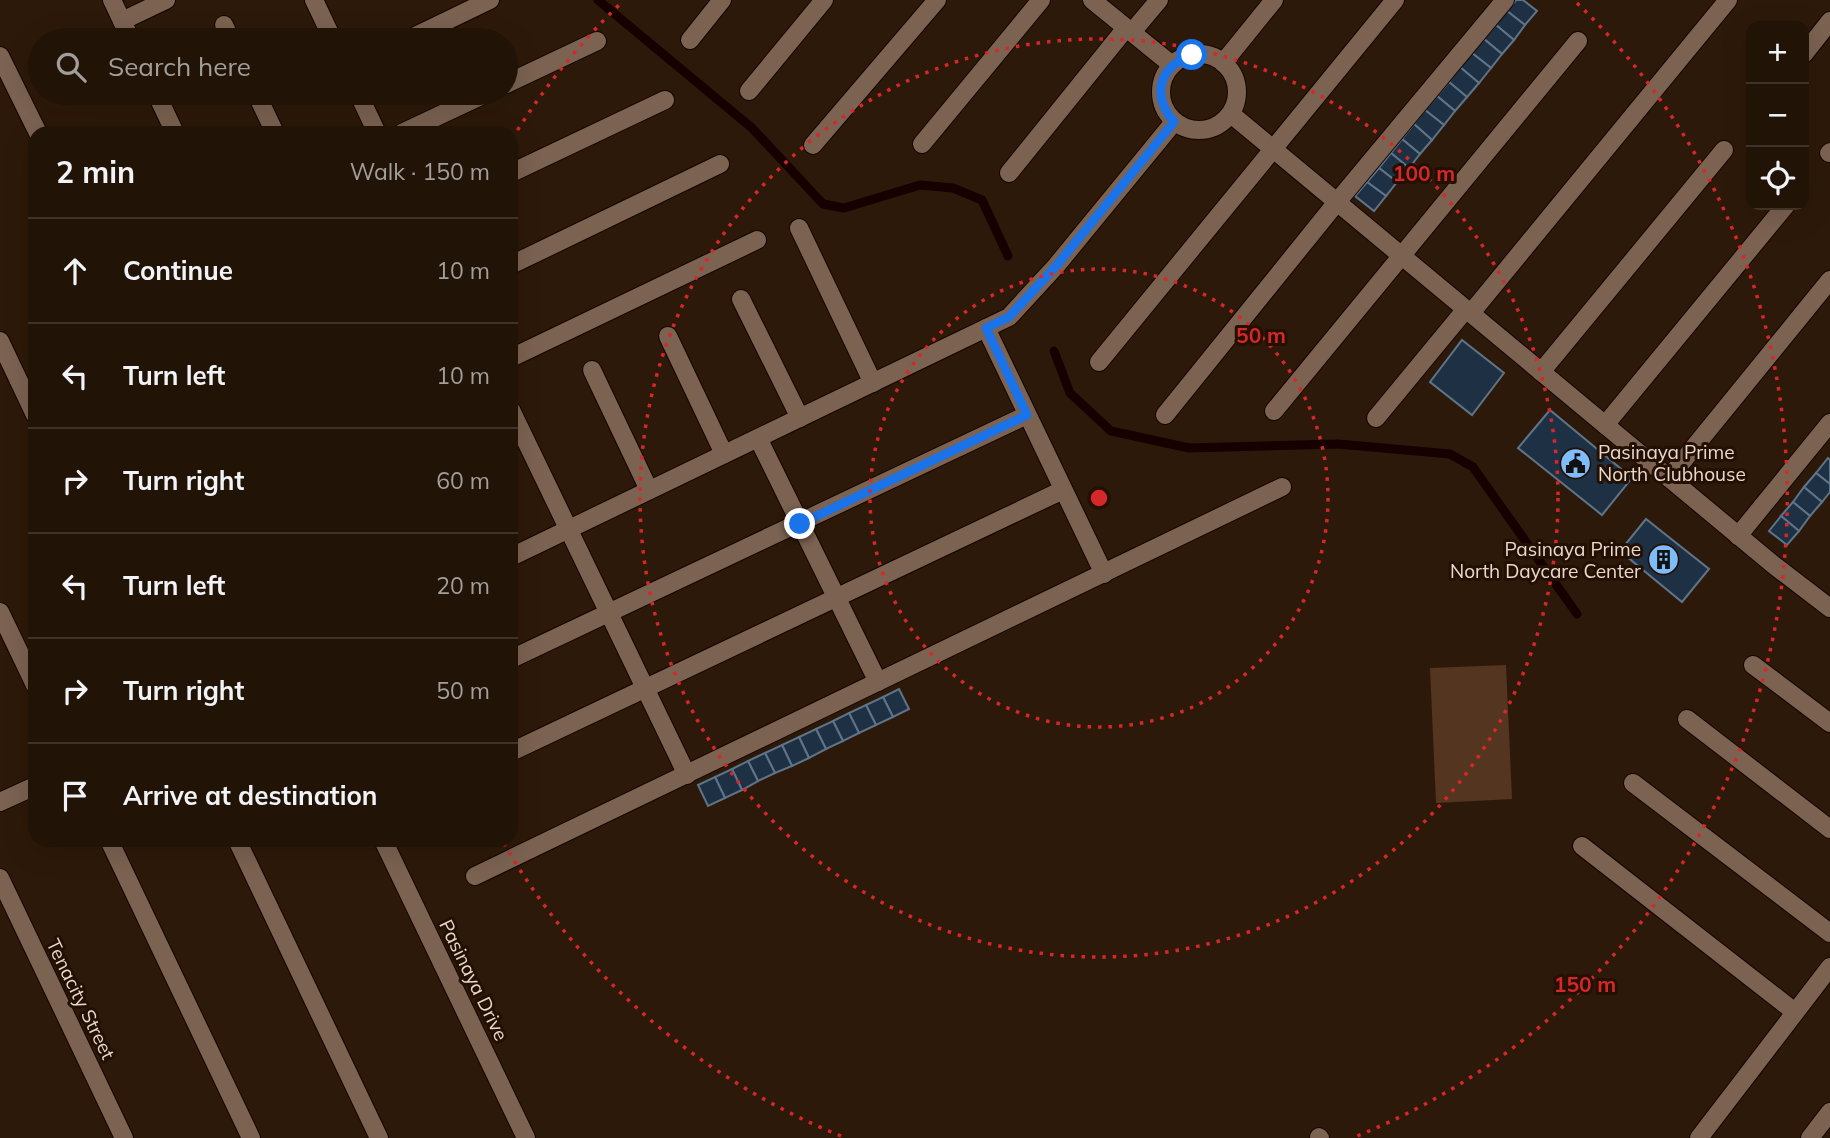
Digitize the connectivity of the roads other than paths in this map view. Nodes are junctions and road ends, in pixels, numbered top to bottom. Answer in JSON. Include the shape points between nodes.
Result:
{"nodes":[{"id":1,"x":112,"y":0,"type":"edge"},
{"id":2,"x":166,"y":0,"type":"edge"},
{"id":3,"x":314,"y":0,"type":"edge"},
{"id":4,"x":490,"y":0,"type":"edge"},
{"id":5,"x":722,"y":0,"type":"edge"},
{"id":6,"x":824,"y":0,"type":"edge"},
{"id":7,"x":937,"y":0,"type":"edge"},
{"id":8,"x":1041,"y":0,"type":"edge"},
{"id":9,"x":1092,"y":0,"type":"edge"},
{"id":10,"x":1159,"y":0,"type":"edge"},
{"id":11,"x":1274,"y":0,"type":"edge"},
{"id":12,"x":1395,"y":0,"type":"edge"},
{"id":13,"x":1504,"y":0,"type":"edge"},
{"id":14,"x":1728,"y":0,"type":"edge"},
{"id":15,"x":122,"y":21,"type":"junction"},
{"id":16,"x":1830,"y":21,"type":"edge"},
{"id":17,"x":125,"y":28,"type":"edge"},
{"id":18,"x":327,"y":28,"type":"edge"},
{"id":19,"x":432,"y":28,"type":"edge"},
{"id":20,"x":1129,"y":30,"type":"junction"},
{"id":21,"x":690,"y":40,"type":"dead end"},
{"id":22,"x":597,"y":41,"type":"dead end"},
{"id":23,"x":1578,"y":41,"type":"dead end"},
{"id":24,"x":1809,"y":48,"type":"edge"},
{"id":25,"x":0,"y":56,"type":"edge"},
{"id":26,"x":1223,"y":63,"type":"junction"},
{"id":27,"x":1172,"y":65,"type":"junction"},
{"id":28,"x":518,"y":78,"type":"edge"},
{"id":29,"x":749,"y":91,"type":"dead end"},
{"id":30,"x":665,"y":100,"type":"dead end"},
{"id":31,"x":162,"y":105,"type":"edge"},
{"id":32,"x":262,"y":105,"type":"edge"},
{"id":33,"x":364,"y":105,"type":"edge"},
{"id":34,"x":462,"y":105,"type":"edge"},
{"id":35,"x":1231,"y":114,"type":"junction"},
{"id":36,"x":1174,"y":122,"type":"junction"},
{"id":37,"x":35,"y":126,"type":"edge"},
{"id":38,"x":172,"y":126,"type":"edge"},
{"id":39,"x":272,"y":126,"type":"edge"},
{"id":40,"x":374,"y":126,"type":"edge"},
{"id":41,"x":417,"y":126,"type":"edge"},
{"id":42,"x":922,"y":144,"type":"dead end"},
{"id":43,"x":813,"y":145,"type":"dead end"},
{"id":44,"x":1272,"y":149,"type":"junction"},
{"id":45,"x":1724,"y":150,"type":"dead end"},
{"id":46,"x":720,"y":164,"type":"dead end"},
{"id":47,"x":518,"y":170,"type":"edge"},
{"id":48,"x":1009,"y":173,"type":"dead end"},
{"id":49,"x":1337,"y":202,"type":"junction"},
{"id":50,"x":1782,"y":210,"type":"edge"},
{"id":51,"x":799,"y":229,"type":"dead end"},
{"id":52,"x":757,"y":240,"type":"dead end"},
{"id":53,"x":1402,"y":256,"type":"junction"},
{"id":54,"x":518,"y":262,"type":"edge"},
{"id":55,"x":1830,"y":280,"type":"edge"},
{"id":56,"x":741,"y":299,"type":"dead end"},
{"id":57,"x":1468,"y":311,"type":"junction"},
{"id":58,"x":986,"y":328,"type":"junction"},
{"id":59,"x":668,"y":336,"type":"dead end"},
{"id":60,"x":0,"y":341,"type":"edge"},
{"id":61,"x":518,"y":356,"type":"edge"},
{"id":62,"x":1099,"y":362,"type":"dead end"},
{"id":63,"x":593,"y":370,"type":"dead end"},
{"id":64,"x":1541,"y":372,"type":"junction"},
{"id":65,"x":873,"y":383,"type":"junction"},
{"id":66,"x":28,"y":400,"type":"edge"},
{"id":67,"x":1274,"y":411,"type":"dead end"},
{"id":68,"x":1027,"y":415,"type":"junction"},
{"id":69,"x":1165,"y":415,"type":"dead end"},
{"id":70,"x":800,"y":418,"type":"junction"},
{"id":71,"x":1376,"y":418,"type":"dead end"},
{"id":72,"x":1830,"y":423,"type":"edge"},
{"id":73,"x":1605,"y":425,"type":"junction"},
{"id":74,"x":758,"y":438,"type":"junction"},
{"id":75,"x":519,"y":445,"type":"edge"},
{"id":76,"x":724,"y":454,"type":"junction"},
{"id":77,"x":1669,"y":478,"type":"junction"},
{"id":78,"x":1282,"y":487,"type":"dead end"},
{"id":79,"x":1063,"y":490,"type":"junction"},
{"id":80,"x":649,"y":491,"type":"junction"},
{"id":81,"x":800,"y":524,"type":"junction"},
{"id":82,"x":568,"y":529,"type":"junction"},
{"id":83,"x":1738,"y":536,"type":"junction"},
{"id":84,"x":518,"y":554,"type":"edge"},
{"id":85,"x":1104,"y":574,"type":"junction"},
{"id":86,"x":836,"y":598,"type":"junction"},
{"id":87,"x":1830,"y":608,"type":"edge"},
{"id":88,"x":0,"y":612,"type":"edge"},
{"id":89,"x":608,"y":613,"type":"junction"},
{"id":90,"x":518,"y":656,"type":"edge"},
{"id":91,"x":1753,"y":665,"type":"dead end"},
{"id":92,"x":28,"y":670,"type":"edge"},
{"id":93,"x":878,"y":682,"type":"junction"},
{"id":94,"x":645,"y":689,"type":"junction"},
{"id":95,"x":1687,"y":719,"type":"dead end"},
{"id":96,"x":1830,"y":723,"type":"edge"},
{"id":97,"x":518,"y":749,"type":"edge"},
{"id":98,"x":687,"y":775,"type":"junction"},
{"id":99,"x":1633,"y":783,"type":"dead end"},
{"id":100,"x":28,"y":789,"type":"edge"},
{"id":101,"x":0,"y":802,"type":"edge"},
{"id":102,"x":1830,"y":829,"type":"edge"},
{"id":103,"x":1582,"y":846,"type":"dead end"},
{"id":104,"x":112,"y":847,"type":"edge"},
{"id":105,"x":240,"y":847,"type":"edge"},
{"id":106,"x":386,"y":847,"type":"edge"},
{"id":107,"x":475,"y":876,"type":"dead end"},
{"id":108,"x":0,"y":878,"type":"edge"},
{"id":109,"x":1830,"y":933,"type":"edge"},
{"id":110,"x":1830,"y":968,"type":"edge"},
{"id":111,"x":1795,"y":1012,"type":"junction"},
{"id":112,"x":1830,"y":1112,"type":"edge"},
{"id":113,"x":1704,"y":1136,"type":"edge"},
{"id":114,"x":124,"y":1138,"type":"edge"},
{"id":115,"x":251,"y":1138,"type":"edge"},
{"id":116,"x":379,"y":1138,"type":"edge"},
{"id":117,"x":526,"y":1138,"type":"edge"},
{"id":118,"x":1810,"y":1138,"type":"edge"}],
"edges":[{"from":1,"to":15,"type":"street"},
{"from":2,"to":15,"type":"street"},
{"from":3,"to":18,"type":"street"},
{"from":4,"to":19,"type":"street"},
{"from":5,"to":21,"type":"street"},
{"from":6,"to":29,"type":"street"},
{"from":7,"to":43,"type":"street"},
{"from":8,"to":42,"type":"street"},
{"from":9,"to":20,"type":"street"},
{"from":10,"to":20,"type":"street"},
{"from":11,"to":26,"type":"street"},
{"from":12,"to":44,"type":"street"},
{"from":13,"to":49,"type":"street"},
{"from":14,"to":57,"type":"street"},
{"from":15,"to":17,"type":"street"},
{"from":16,"to":24,"type":"street"},
{"from":20,"to":27,"type":"street"},
{"from":20,"to":48,"type":"street"},
{"from":22,"to":28,"type":"street"},
{"from":23,"to":53,"type":"street"},
{"from":25,"to":37,"type":"street"},
{"from":26,"to":27,"type":"street","via":[[1203,54]]},
{"from":26,"to":35,"type":"street","via":[[1236,82]]},
{"from":27,"to":36,"type":"street","via":[[1164,76],[1161,100]]},
{"from":30,"to":47,"type":"street"},
{"from":31,"to":38,"type":"street"},
{"from":32,"to":39,"type":"street"},
{"from":33,"to":40,"type":"street"},
{"from":34,"to":41,"type":"street"},
{"from":35,"to":36,"type":"street","via":[[1210,129],[1198,131]]},
{"from":35,"to":44,"type":"street"},
{"from":36,"to":58,"type":"street","via":[[1056,266],[1009,317]]},
{"from":44,"to":49,"type":"street"},
{"from":44,"to":62,"type":"street"},
{"from":45,"to":64,"type":"street"},
{"from":46,"to":54,"type":"street"},
{"from":49,"to":53,"type":"street"},
{"from":49,"to":69,"type":"street"},
{"from":50,"to":73,"type":"street"},
{"from":51,"to":65,"type":"street"},
{"from":52,"to":61,"type":"street"},
{"from":53,"to":57,"type":"street"},
{"from":53,"to":67,"type":"street"},
{"from":55,"to":77,"type":"street"},
{"from":56,"to":70,"type":"street"},
{"from":57,"to":64,"type":"street"},
{"from":57,"to":71,"type":"street"},
{"from":58,"to":65,"type":"street"},
{"from":58,"to":68,"type":"street"},
{"from":59,"to":76,"type":"street"},
{"from":60,"to":66,"type":"street"},
{"from":63,"to":80,"type":"street"},
{"from":64,"to":73,"type":"street"},
{"from":65,"to":70,"type":"street"},
{"from":68,"to":79,"type":"street"},
{"from":68,"to":81,"type":"street"},
{"from":70,"to":74,"type":"street"},
{"from":72,"to":83,"type":"street"},
{"from":73,"to":77,"type":"street"},
{"from":74,"to":76,"type":"street"},
{"from":74,"to":81,"type":"street"},
{"from":75,"to":82,"type":"street"},
{"from":76,"to":80,"type":"street"},
{"from":77,"to":83,"type":"street"},
{"from":78,"to":85,"type":"street"},
{"from":79,"to":85,"type":"street"},
{"from":79,"to":86,"type":"street"},
{"from":80,"to":82,"type":"street"},
{"from":81,"to":86,"type":"street"},
{"from":81,"to":89,"type":"street"},
{"from":82,"to":84,"type":"street"},
{"from":82,"to":89,"type":"street"},
{"from":83,"to":87,"type":"street"},
{"from":85,"to":93,"type":"street"},
{"from":86,"to":93,"type":"street"},
{"from":86,"to":94,"type":"street"},
{"from":88,"to":92,"type":"street"},
{"from":89,"to":90,"type":"street"},
{"from":89,"to":94,"type":"street"},
{"from":91,"to":96,"type":"street"},
{"from":93,"to":98,"type":"street"},
{"from":94,"to":97,"type":"street"},
{"from":94,"to":98,"type":"street"},
{"from":95,"to":102,"type":"street"},
{"from":98,"to":107,"type":"street"},
{"from":99,"to":109,"type":"street"},
{"from":100,"to":101,"type":"street"},
{"from":103,"to":111,"type":"street"},
{"from":104,"to":115,"type":"street"},
{"from":105,"to":116,"type":"street"},
{"from":106,"to":117,"type":"street","name":"Pasinaya Drive"},
{"from":108,"to":114,"type":"street","name":"Tenacity Street"},
{"from":110,"to":111,"type":"street"},
{"from":111,"to":113,"type":"street"},
{"from":112,"to":118,"type":"street"}]}
